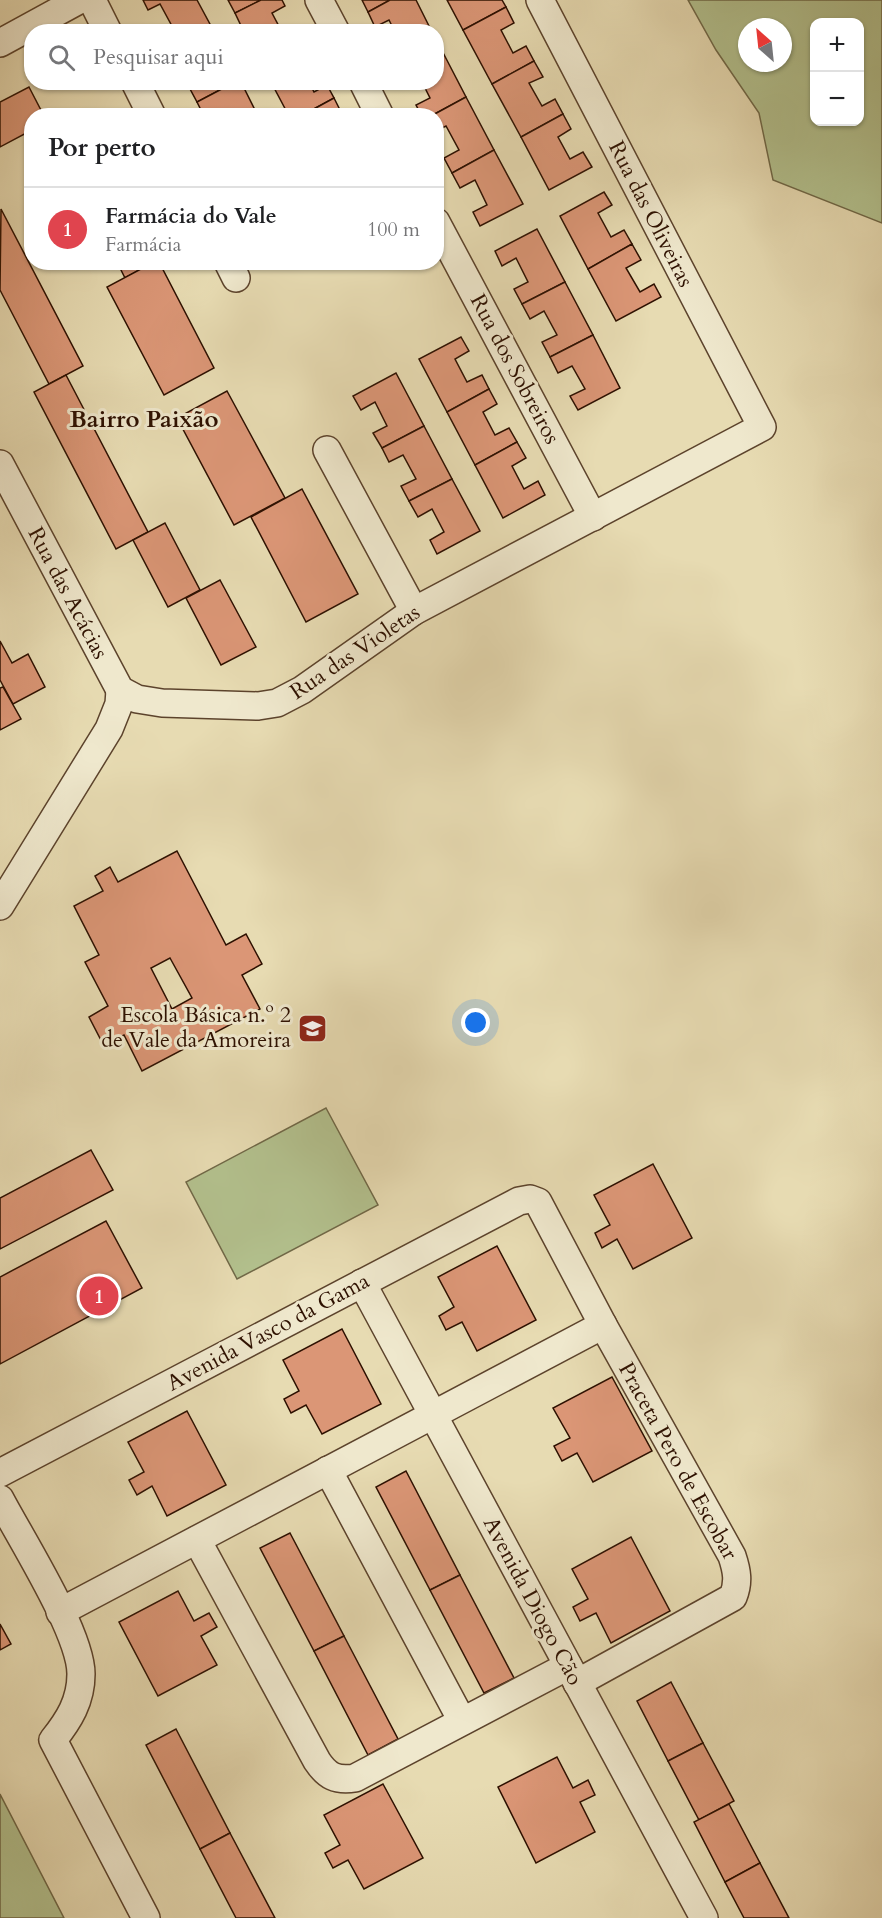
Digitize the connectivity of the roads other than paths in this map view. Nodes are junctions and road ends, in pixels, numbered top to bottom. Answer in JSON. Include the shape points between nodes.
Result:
{"nodes":[{"id":1,"x":79,"y":0,"type":"edge"},
{"id":2,"x":92,"y":0,"type":"edge"},
{"id":3,"x":319,"y":0,"type":"edge"},
{"id":4,"x":540,"y":0,"type":"edge"},
{"id":5,"x":35,"y":24,"type":"edge"},
{"id":6,"x":104,"y":24,"type":"edge"},
{"id":7,"x":332,"y":24,"type":"edge"},
{"id":8,"x":24,"y":30,"type":"edge"},
{"id":9,"x":0,"y":43,"type":"edge"},
{"id":10,"x":139,"y":90,"type":"edge"},
{"id":11,"x":367,"y":90,"type":"edge"},
{"id":12,"x":148,"y":108,"type":"edge"},
{"id":13,"x":376,"y":108,"type":"edge"},
{"id":14,"x":444,"y":237,"type":"edge"},
{"id":15,"x":762,"y":427,"type":"joint"},
{"id":16,"x":327,"y":450,"type":"dead end"},
{"id":17,"x":0,"y":464,"type":"edge"},
{"id":18,"x":593,"y":517,"type":"junction"},
{"id":19,"x":414,"y":611,"type":"junction"},
{"id":20,"x":120,"y":690,"type":"junction"},
{"id":21,"x":0,"y":906,"type":"edge"},
{"id":22,"x":538,"y":1202,"type":"joint"},
{"id":23,"x":362,"y":1283,"type":"junction"},
{"id":24,"x":603,"y":1325,"type":"junction"},
{"id":25,"x":433,"y":1415,"type":"junction"},
{"id":26,"x":328,"y":1470,"type":"junction"},
{"id":27,"x":0,"y":1473,"type":"edge"},
{"id":28,"x":0,"y":1499,"type":"edge"},
{"id":29,"x":197,"y":1540,"type":"junction"},
{"id":30,"x":60,"y":1612,"type":"junction"},
{"id":31,"x":573,"y":1675,"type":"junction"},
{"id":32,"x":462,"y":1721,"type":"junction"},
{"id":33,"x":146,"y":1918,"type":"edge"},
{"id":34,"x":704,"y":1918,"type":"edge"}],
"edges":[{"from":1,"to":5,"type":"street"},
{"from":2,"to":6,"type":"street"},
{"from":3,"to":7,"type":"street"},
{"from":4,"to":15,"type":"street","name":"Rua das Oliveiras"},
{"from":8,"to":9,"type":"street"},
{"from":10,"to":12,"type":"street"},
{"from":11,"to":13,"type":"street"},
{"from":14,"to":18,"type":"street","name":"Rua dos Sobreiros"},
{"from":15,"to":18,"type":"street","name":"Rua das Violetas"},
{"from":16,"to":19,"type":"street"},
{"from":17,"to":20,"type":"street","name":"Rua das Acácias"},
{"from":18,"to":19,"type":"street","name":"Rua das Violetas"},
{"from":19,"to":20,"type":"street","name":"Rua das Violetas","via":[[302,690],[277,703],[162,703],[137,699]]},
{"from":20,"to":21,"type":"street","via":[[109,729]]},
{"from":22,"to":23,"type":"street","name":"Avenida Vasco da Gama","via":[[519,1201]]},
{"from":22,"to":24,"type":"street","name":"Praceta Pero de Escobar"},
{"from":23,"to":25,"type":"street","name":"Avenida Diogo Cão"},
{"from":23,"to":27,"type":"street","name":"Avenida Vasco da Gama"},
{"from":24,"to":25,"type":"street"},
{"from":24,"to":31,"type":"street","name":"Praceta Pero de Escobar","via":[[732,1556],[737,1584],[732,1597]]},
{"from":25,"to":26,"type":"street"},
{"from":25,"to":31,"type":"street","name":"Avenida Diogo Cão"},
{"from":26,"to":29,"type":"street"},
{"from":26,"to":32,"type":"street"},
{"from":28,"to":30,"type":"street"},
{"from":29,"to":30,"type":"street"},
{"from":29,"to":32,"type":"street","name":"Praceta Pero de Escobar","via":[[313,1754],[330,1776],[355,1778]]},
{"from":30,"to":33,"type":"street","via":[[81,1673],[71,1717],[53,1740]]},
{"from":31,"to":32,"type":"street","name":"Praceta Pero de Escobar"},
{"from":31,"to":34,"type":"street","name":"Avenida Diogo Cão"}]}
